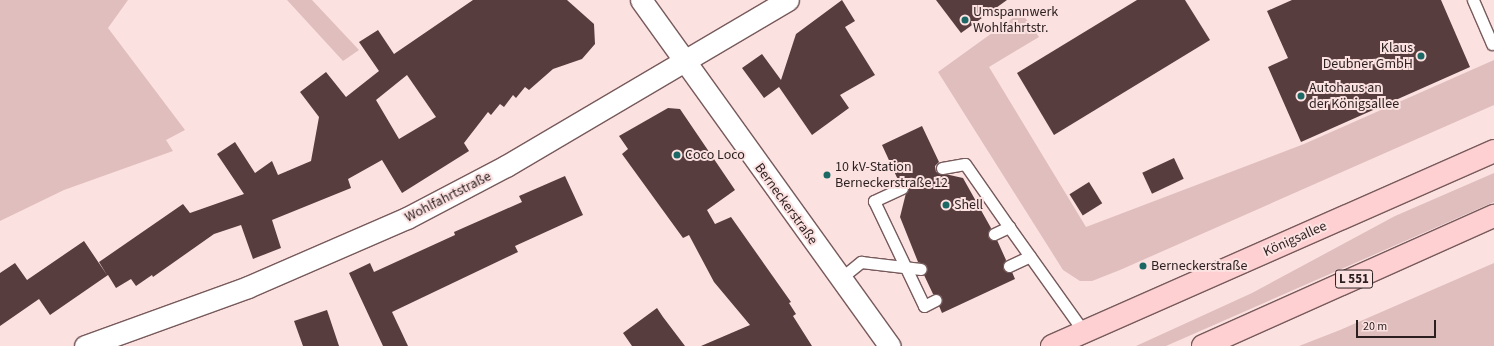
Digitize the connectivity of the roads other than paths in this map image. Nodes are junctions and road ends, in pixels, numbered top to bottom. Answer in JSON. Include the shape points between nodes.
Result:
{"nodes":[{"id":1,"x":641,"y":0,"type":"edge"},
{"id":2,"x":788,"y":0,"type":"edge"},
{"id":3,"x":1473,"y":0,"type":"edge"},
{"id":4,"x":1492,"y":44,"type":"dead end"},
{"id":5,"x":685,"y":60,"type":"junction"},
{"id":6,"x":1494,"y":151,"type":"edge"},
{"id":7,"x":942,"y":168,"type":"dead end"},
{"id":8,"x":902,"y":188,"type":"dead end"},
{"id":9,"x":1494,"y":216,"type":"edge"},
{"id":10,"x":1009,"y":226,"type":"junction"},
{"id":11,"x":994,"y":234,"type":"dead end"},
{"id":12,"x":1030,"y":256,"type":"junction"},
{"id":13,"x":1009,"y":266,"type":"dead end"},
{"id":14,"x":906,"y":268,"type":"junction"},
{"id":15,"x":921,"y":269,"type":"dead end"},
{"id":16,"x":841,"y":278,"type":"junction"},
{"id":17,"x":936,"y":300,"type":"dead end"},
{"id":18,"x":1084,"y":332,"type":"junction"},
{"id":19,"x":85,"y":346,"type":"edge"},
{"id":20,"x":890,"y":346,"type":"edge"},
{"id":21,"x":1052,"y":346,"type":"edge"},
{"id":22,"x":1203,"y":346,"type":"edge"}],
"edges":[{"from":1,"to":5,"type":"street","name":"Berneckerstraße"},
{"from":2,"to":5,"type":"street","name":"Wohlfahrtstraße"},
{"from":3,"to":4,"type":"lane"},
{"from":5,"to":16,"type":"street","name":"Berneckerstraße"},
{"from":5,"to":19,"type":"street","name":"Wohlfahrtstraße","via":[[493,174],[407,218],[248,287]]},
{"from":6,"to":18,"type":"main road","name":"Königsallee"},
{"from":7,"to":10,"type":"lane","via":[[965,164]]},
{"from":8,"to":14,"type":"lane","via":[[874,201]]},
{"from":9,"to":22,"type":"main road","number":"L 551"},
{"from":10,"to":11,"type":"lane"},
{"from":10,"to":12,"type":"lane"},
{"from":12,"to":13,"type":"lane"},
{"from":12,"to":18,"type":"lane"},
{"from":14,"to":15,"type":"lane"},
{"from":14,"to":16,"type":"lane","via":[[861,262]]},
{"from":14,"to":17,"type":"lane","via":[[924,306]]},
{"from":16,"to":20,"type":"street","name":"Berneckerstraße"},
{"from":18,"to":21,"type":"main road","name":"Königsallee"}]}
